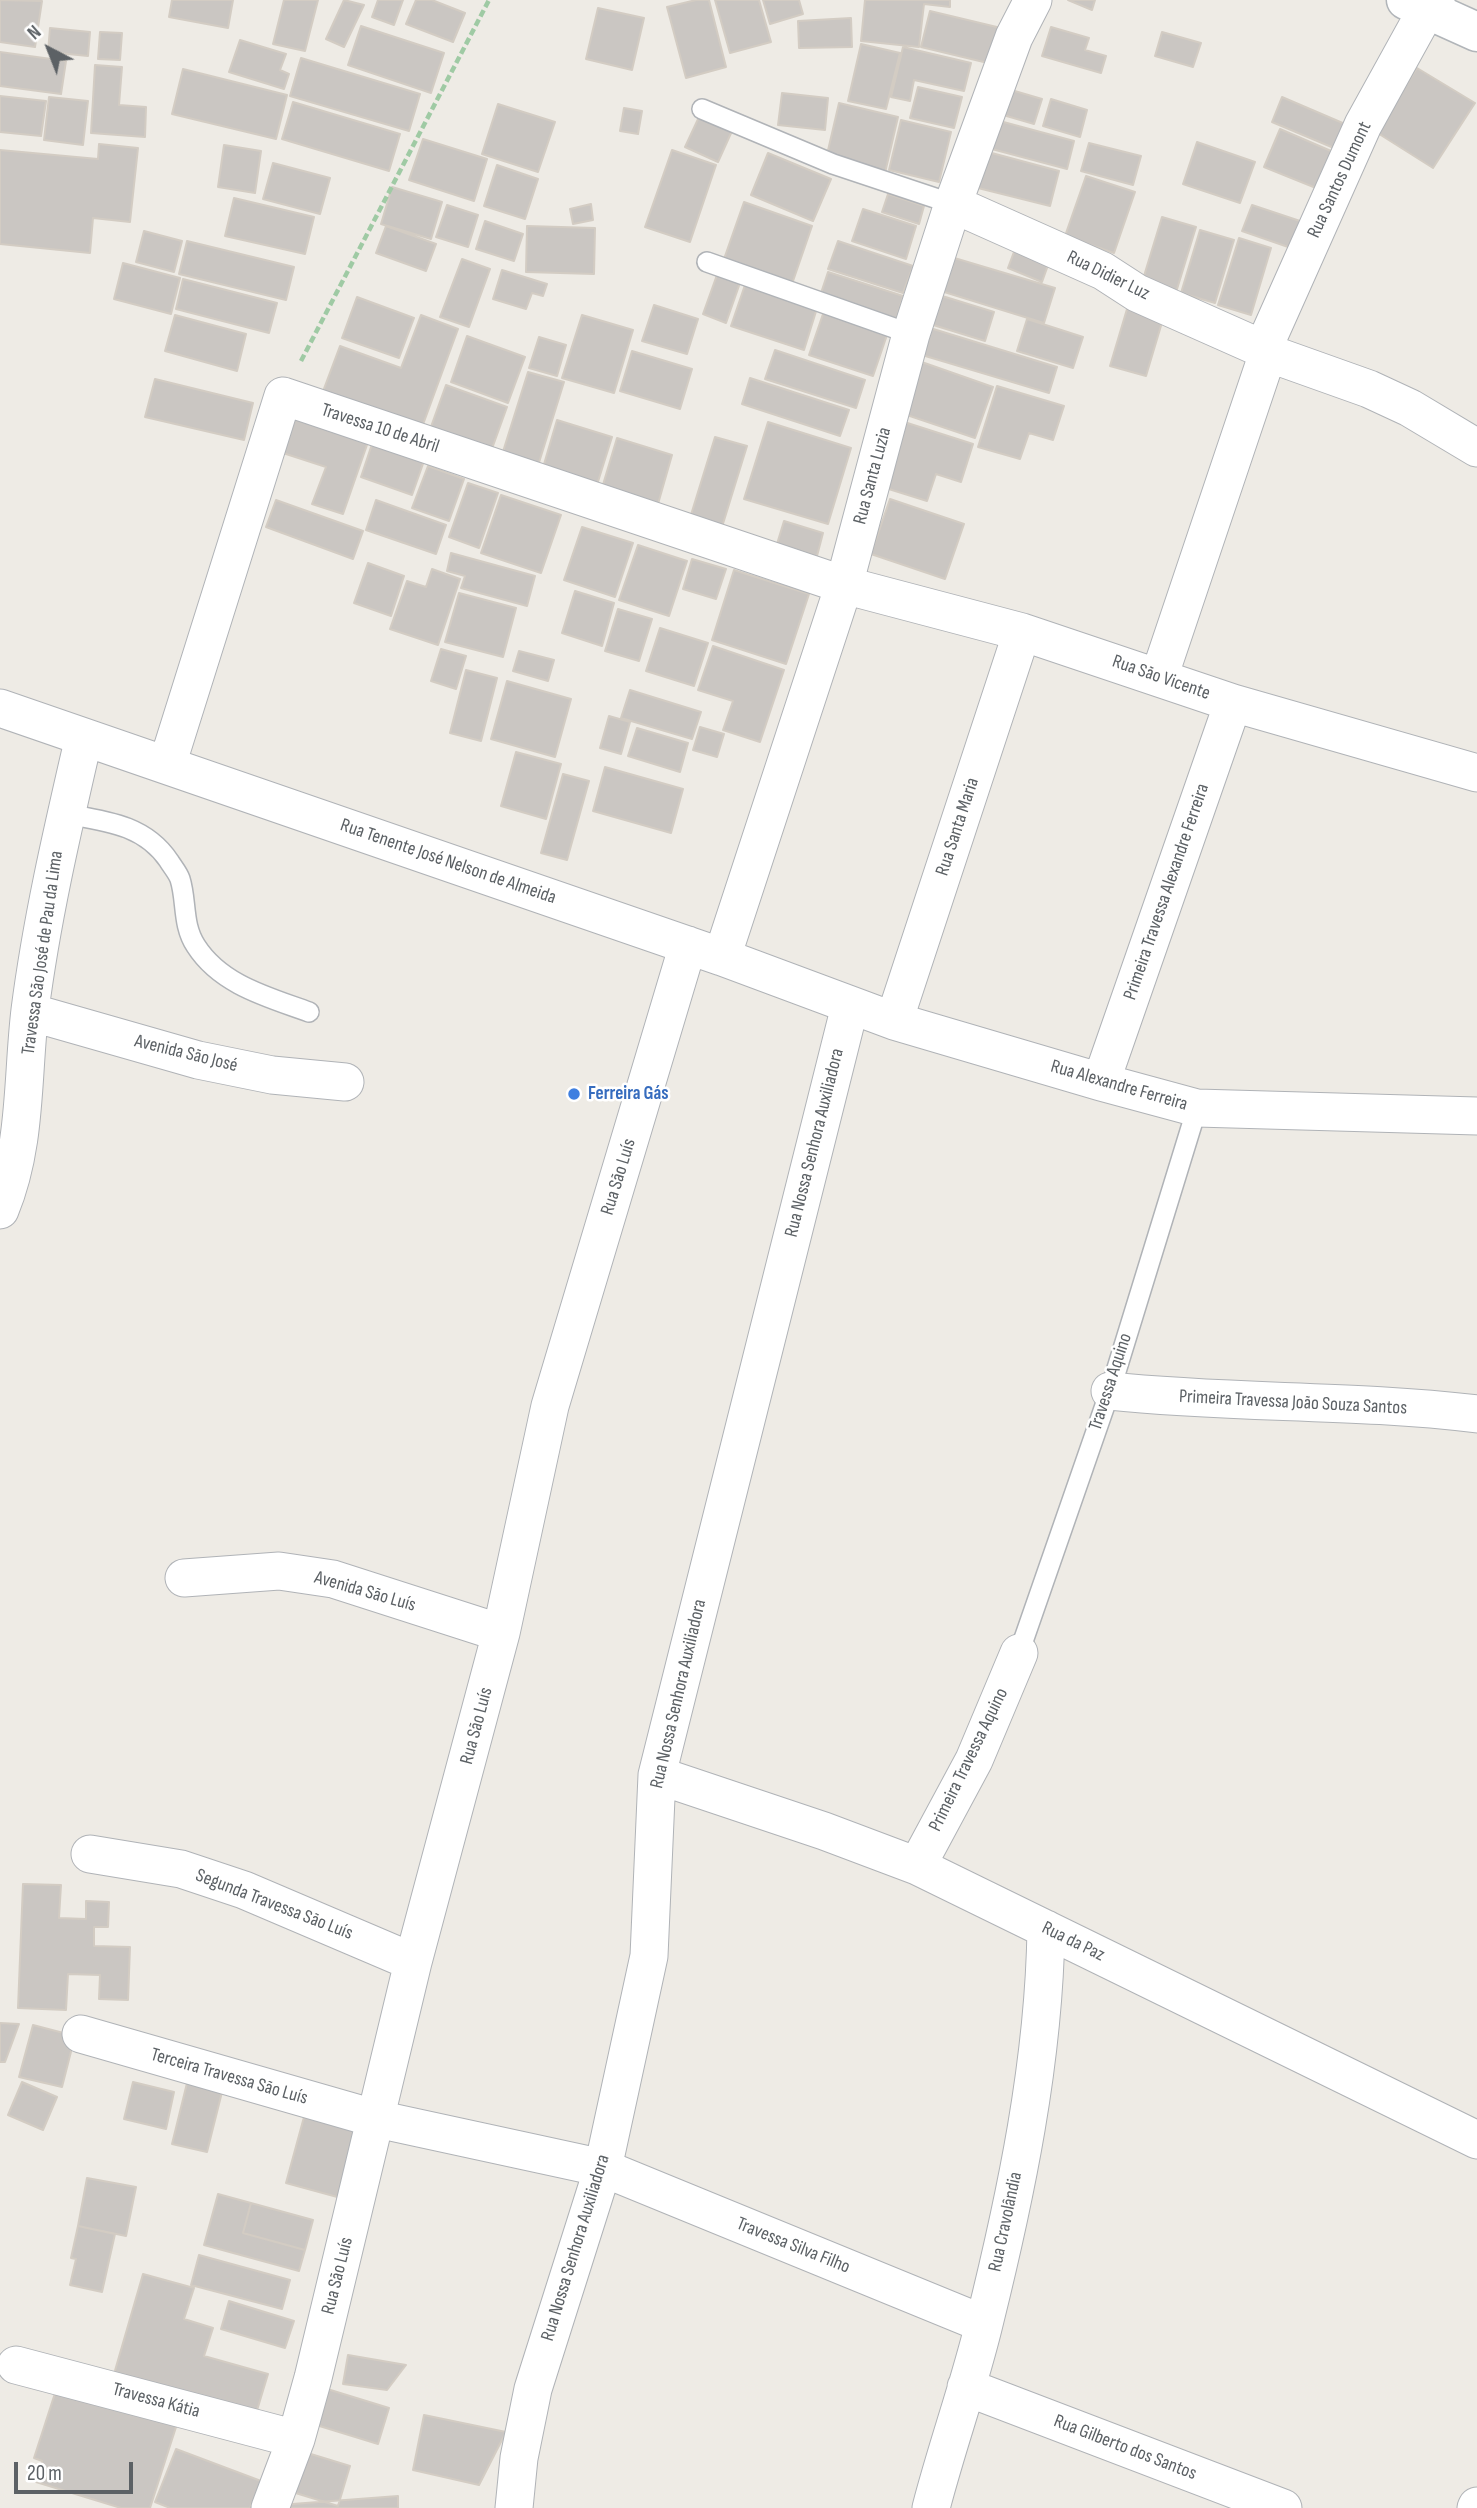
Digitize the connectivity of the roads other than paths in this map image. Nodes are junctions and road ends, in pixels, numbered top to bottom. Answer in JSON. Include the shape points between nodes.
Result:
{"nodes":[{"id":1,"x":1033,"y":0,"type":"edge"},
{"id":2,"x":1423,"y":3,"type":"edge"},
{"id":3,"x":1477,"y":32,"type":"edge"},
{"id":4,"x":702,"y":109,"type":"dead end"},
{"id":5,"x":953,"y":204,"type":"junction"},
{"id":6,"x":707,"y":262,"type":"dead end"},
{"id":7,"x":911,"y":334,"type":"junction"},
{"id":8,"x":1266,"y":351,"type":"junction"},
{"id":9,"x":1477,"y":448,"type":"edge"},
{"id":10,"x":844,"y":585,"type":"junction"},
{"id":11,"x":1022,"y":632,"type":"junction"},
{"id":12,"x":1160,"y":677,"type":"junction"},
{"id":13,"x":1233,"y":702,"type":"junction"},
{"id":14,"x":0,"y":708,"type":"edge"},
{"id":15,"x":84,"y":737,"type":"junction"},
{"id":16,"x":167,"y":765,"type":"junction"},
{"id":17,"x":1477,"y":773,"type":"edge"},
{"id":18,"x":66,"y":814,"type":"junction"},
{"id":19,"x":705,"y":951,"type":"junction"},
{"id":20,"x":850,"y":1006,"type":"junction"},
{"id":21,"x":30,"y":1012,"type":"junction"},
{"id":22,"x":309,"y":1012,"type":"dead end"},
{"id":23,"x":894,"y":1021,"type":"junction"},
{"id":24,"x":345,"y":1082,"type":"dead end"},
{"id":25,"x":1101,"y":1082,"type":"junction"},
{"id":26,"x":1197,"y":1108,"type":"junction"},
{"id":27,"x":1477,"y":1116,"type":"edge"},
{"id":28,"x":0,"y":1210,"type":"edge"},
{"id":29,"x":1110,"y":1391,"type":"junction"},
{"id":30,"x":1477,"y":1414,"type":"edge"},
{"id":31,"x":184,"y":1578,"type":"dead end"},
{"id":32,"x":501,"y":1633,"type":"junction"},
{"id":33,"x":1019,"y":1653,"type":"joint"},
{"id":34,"x":657,"y":1775,"type":"junction"},
{"id":35,"x":90,"y":1854,"type":"dead end"},
{"id":36,"x":917,"y":1866,"type":"junction"},
{"id":37,"x":1046,"y":1929,"type":"junction"},
{"id":38,"x":413,"y":1962,"type":"junction"},
{"id":39,"x":81,"y":2034,"type":"dead end"},
{"id":40,"x":377,"y":2119,"type":"junction"},
{"id":41,"x":1477,"y":2140,"type":"edge"},
{"id":42,"x":603,"y":2168,"type":"junction"},
{"id":43,"x":984,"y":2325,"type":"junction"},
{"id":44,"x":16,"y":2365,"type":"dead end"},
{"id":45,"x":966,"y":2387,"type":"junction"},
{"id":46,"x":296,"y":2440,"type":"junction"},
{"id":47,"x":270,"y":2508,"type":"edge"},
{"id":48,"x":514,"y":2508,"type":"edge"},
{"id":49,"x":931,"y":2508,"type":"edge"},
{"id":50,"x":1283,"y":2508,"type":"edge"}],
"edges":[{"from":1,"to":5,"type":"street","name":"Rua Santa Luzia","via":[[1014,37]]},
{"from":2,"to":3,"type":"street"},
{"from":2,"to":8,"type":"street","name":"Rua Santos Dumont","via":[[1363,125]]},
{"from":4,"to":5,"type":"lane","via":[[833,164]]},
{"from":5,"to":7,"type":"street","name":"Rua Santa Luzia"},
{"from":5,"to":8,"type":"street","name":"Rua Didier Luz"},
{"from":6,"to":7,"type":"lane"},
{"from":7,"to":10,"type":"street","name":"Rua Santa Luzia"},
{"from":8,"to":9,"type":"street","name":"Rua Didier Luz","via":[[1379,394]]},
{"from":8,"to":12,"type":"street"},
{"from":10,"to":11,"type":"street","name":"Rua São Vicente"},
{"from":10,"to":16,"type":"street","name":"Travessa 10 de Abril","via":[[283,396]]},
{"from":10,"to":19,"type":"street","name":"Rua Santa Luzia"},
{"from":11,"to":12,"type":"street","name":"Rua São Vicente"},
{"from":11,"to":23,"type":"street","name":"Rua Santa Maria"},
{"from":12,"to":13,"type":"street","name":"Rua São Vicente"},
{"from":13,"to":17,"type":"street","name":"Rua São Vicente"},
{"from":13,"to":25,"type":"street","name":"Primeira Travessa Alexandre Ferreira"},
{"from":14,"to":15,"type":"street","name":"Rua Tenente José Nelson de Almeida"},
{"from":15,"to":16,"type":"street","name":"Rua Tenente José Nelson de Almeida"},
{"from":15,"to":18,"type":"street","name":"Travessa São José de Pau da Lima"},
{"from":16,"to":19,"type":"street","name":"Rua Tenente José Nelson de Almeida"},
{"from":18,"to":21,"type":"street","name":"Travessa São José de Pau da Lima","via":[[52,871]]},
{"from":18,"to":22,"type":"lane","via":[[132,828],[159,846],[180,878],[183,911],[195,945],[222,975]]},
{"from":19,"to":20,"type":"street","name":"Rua Tenente José Nelson de Almeida"},
{"from":19,"to":32,"type":"street","name":"Rua São Luís","via":[[551,1406]]},
{"from":20,"to":23,"type":"street","name":"Rua Tenente José Nelson de Almeida"},
{"from":20,"to":34,"type":"street","name":"Rua Nossa Senhora Auxiliadora"},
{"from":21,"to":24,"type":"street","name":"Avenida São José","via":[[198,1060],[272,1075]]},
{"from":21,"to":28,"type":"street","name":"Travessa São José de Pau da Lima","via":[[22,1128]]},
{"from":23,"to":25,"type":"street","name":"Rua Alexandre Ferreira"},
{"from":25,"to":26,"type":"street","name":"Rua Alexandre Ferreira"},
{"from":26,"to":27,"type":"street","name":"Rua Alexandre Ferreira"},
{"from":26,"to":29,"type":"lane","name":"Travessa Aquino"},
{"from":29,"to":30,"type":"street","name":"Primeira Travessa João Souza Santos","via":[[1194,1400]]},
{"from":29,"to":33,"type":"lane","name":"Travessa Aquino"},
{"from":31,"to":32,"type":"street","name":"Avenida São Luís","via":[[279,1571],[333,1580]]},
{"from":32,"to":38,"type":"street","name":"Rua São Luís"},
{"from":33,"to":36,"type":"street","name":"Primeira Travessa Aquino","via":[[974,1760]]},
{"from":34,"to":36,"type":"street","name":"Rua da Paz"},
{"from":34,"to":42,"type":"street","name":"Rua Nossa Senhora Auxiliadora","via":[[649,1956]]},
{"from":35,"to":38,"type":"street","name":"Segunda Travessa São Luís","via":[[181,1869],[244,1890]]},
{"from":36,"to":37,"type":"street","name":"Rua da Paz"},
{"from":37,"to":41,"type":"street","name":"Rua da Paz"},
{"from":37,"to":43,"type":"street","name":"Rua Cravolândia","via":[[1045,1995],[1037,2058]]},
{"from":38,"to":40,"type":"street","name":"Rua São Luís"},
{"from":39,"to":40,"type":"street","name":"Terceira Travessa São Luís"},
{"from":40,"to":42,"type":"street","name":"Terceira Travessa São Luís"},
{"from":40,"to":46,"type":"street","name":"Rua São Luís"},
{"from":42,"to":43,"type":"street","name":"Travessa Silva Filho"},
{"from":42,"to":48,"type":"street","name":"Rua Nossa Senhora Auxiliadora","via":[[533,2389]]},
{"from":43,"to":45,"type":"street","name":"Rua Cravolândia"},
{"from":44,"to":46,"type":"street","name":"Travessa Kátia"},
{"from":45,"to":49,"type":"street","name":"Rua Cravolândia"},
{"from":45,"to":50,"type":"street","name":"Rua Gilberto dos Santos"},
{"from":46,"to":47,"type":"street","name":"Rua São Luís"}]}
